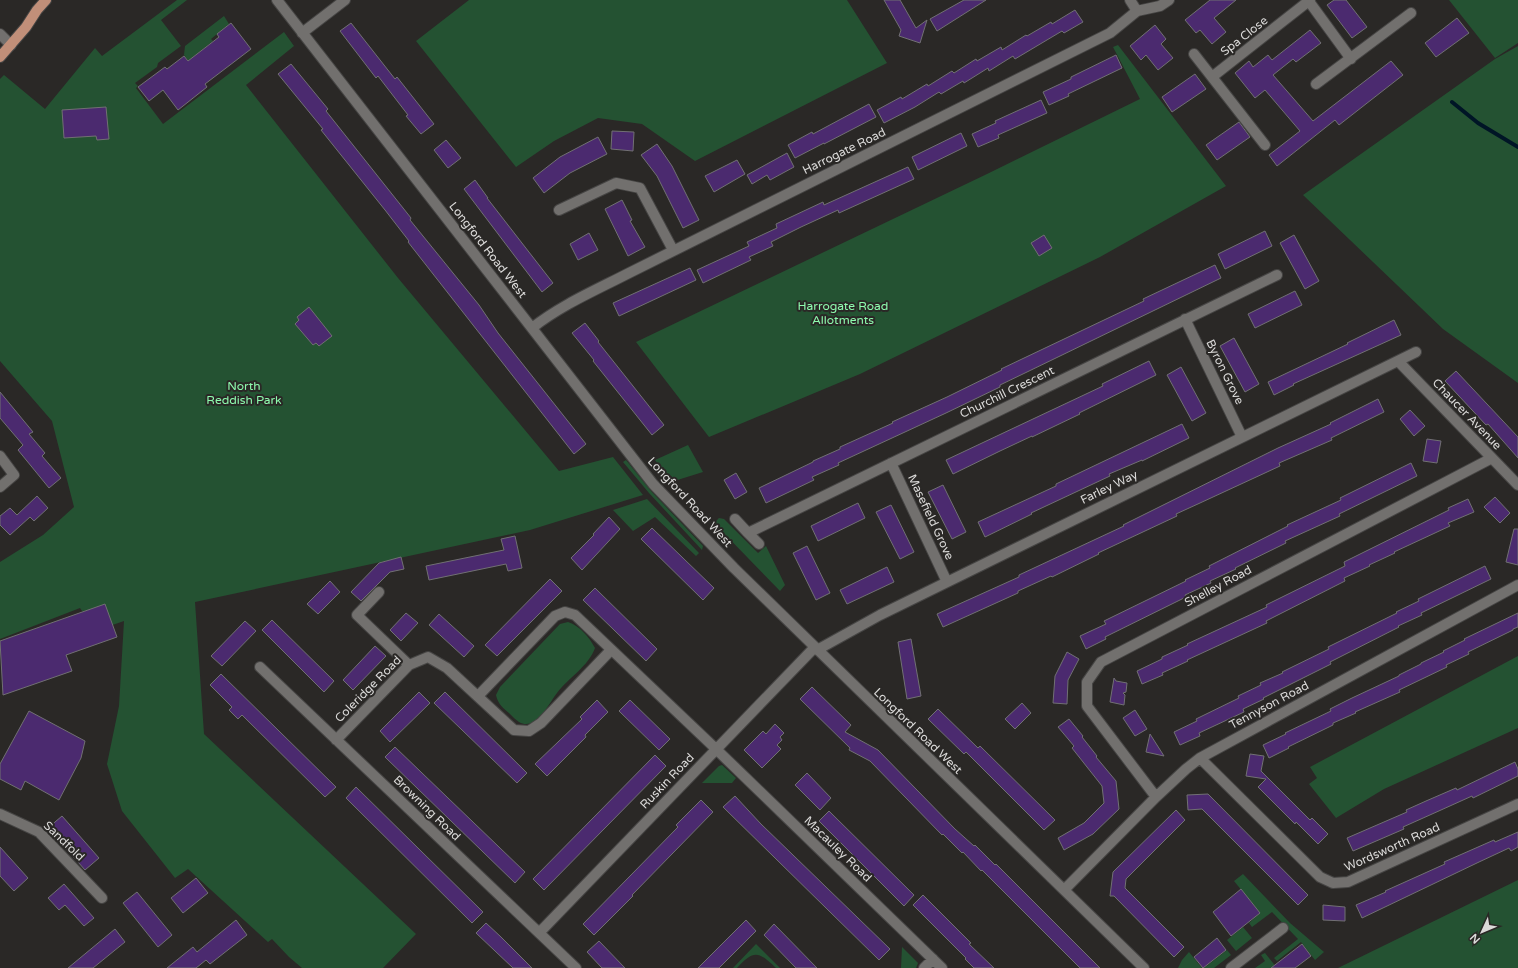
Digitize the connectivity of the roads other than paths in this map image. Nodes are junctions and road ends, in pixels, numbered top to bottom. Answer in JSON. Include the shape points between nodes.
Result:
{"nodes":[{"id":1,"x":46,"y":0,"type":"edge"},
{"id":2,"x":277,"y":0,"type":"edge"},
{"id":3,"x":345,"y":0,"type":"edge"},
{"id":4,"x":1130,"y":0,"type":"edge"},
{"id":5,"x":1169,"y":0,"type":"edge"},
{"id":6,"x":1309,"y":0,"type":"edge"},
{"id":7,"x":1137,"y":11,"type":"junction"},
{"id":8,"x":1411,"y":14,"type":"dead end"},
{"id":9,"x":302,"y":33,"type":"junction"},
{"id":10,"x":0,"y":34,"type":"edge"},
{"id":11,"x":11,"y":45,"type":"junction"},
{"id":12,"x":1194,"y":54,"type":"dead end"},
{"id":13,"x":0,"y":57,"type":"edge"},
{"id":14,"x":1351,"y":59,"type":"junction"},
{"id":15,"x":1212,"y":77,"type":"junction"},
{"id":16,"x":1316,"y":84,"type":"dead end"},
{"id":17,"x":1265,"y":145,"type":"dead end"},
{"id":18,"x":559,"y":210,"type":"dead end"},
{"id":19,"x":673,"y":250,"type":"junction"},
{"id":20,"x":1277,"y":275,"type":"dead end"},
{"id":21,"x":1185,"y":319,"type":"junction"},
{"id":22,"x":532,"y":328,"type":"junction"},
{"id":23,"x":1416,"y":352,"type":"dead end"},
{"id":24,"x":1398,"y":361,"type":"junction"},
{"id":25,"x":1242,"y":437,"type":"junction"},
{"id":26,"x":0,"y":456,"type":"edge"},
{"id":27,"x":1492,"y":458,"type":"junction"},
{"id":28,"x":891,"y":463,"type":"junction"},
{"id":29,"x":1518,"y":485,"type":"edge"},
{"id":30,"x":0,"y":487,"type":"edge"},
{"id":31,"x":735,"y":520,"type":"dead end"},
{"id":32,"x":748,"y":533,"type":"junction"},
{"id":33,"x":759,"y":544,"type":"dead end"},
{"id":34,"x":947,"y":582,"type":"junction"},
{"id":35,"x":1518,"y":585,"type":"edge"},
{"id":36,"x":379,"y":592,"type":"dead end"},
{"id":37,"x":815,"y":649,"type":"junction"},
{"id":38,"x":611,"y":650,"type":"junction"},
{"id":39,"x":409,"y":665,"type":"junction"},
{"id":40,"x":260,"y":667,"type":"dead end"},
{"id":41,"x":478,"y":696,"type":"junction"},
{"id":42,"x":336,"y":740,"type":"junction"},
{"id":43,"x":716,"y":749,"type":"junction"},
{"id":44,"x":1200,"y":758,"type":"junction"},
{"id":45,"x":1156,"y":798,"type":"junction"},
{"id":46,"x":1518,"y":804,"type":"edge"},
{"id":47,"x":0,"y":814,"type":"edge"},
{"id":48,"x":1064,"y":890,"type":"junction"},
{"id":49,"x":102,"y":898,"type":"dead end"},
{"id":50,"x":1283,"y":928,"type":"dead end"},
{"id":51,"x":539,"y":933,"type":"junction"},
{"id":52,"x":932,"y":959,"type":"junction"},
{"id":53,"x":576,"y":968,"type":"edge"},
{"id":54,"x":924,"y":968,"type":"edge"},
{"id":55,"x":942,"y":968,"type":"edge"},
{"id":56,"x":1144,"y":968,"type":"edge"},
{"id":57,"x":1231,"y":968,"type":"edge"}],
"edges":[{"from":1,"to":11,"type":"main road"},
{"from":2,"to":9,"type":"street","name":"Longford Road West"},
{"from":3,"to":9,"type":"street"},
{"from":4,"to":7,"type":"street"},
{"from":5,"to":7,"type":"street","name":"Harrogate Road","via":[[1160,6]]},
{"from":6,"to":14,"type":"street"},
{"from":6,"to":15,"type":"street","name":"Spa Close"},
{"from":7,"to":19,"type":"street","name":"Harrogate Road","via":[[1110,33]]},
{"from":8,"to":14,"type":"street"},
{"from":9,"to":22,"type":"street","name":"Longford Road West"},
{"from":10,"to":11,"type":"street"},
{"from":11,"to":13,"type":"main road"},
{"from":12,"to":15,"type":"street"},
{"from":14,"to":16,"type":"street"},
{"from":15,"to":17,"type":"street"},
{"from":18,"to":19,"type":"street","via":[[616,183],[640,188]]},
{"from":19,"to":22,"type":"street","name":"Harrogate Road","via":[[573,302]]},
{"from":20,"to":21,"type":"street","name":"Churchill Crescent"},
{"from":21,"to":25,"type":"street","name":"Byron Grove"},
{"from":21,"to":28,"type":"street","name":"Churchill Crescent"},
{"from":22,"to":37,"type":"street","name":"Longford Road West","via":[[653,484]]},
{"from":23,"to":24,"type":"street","name":"Farley Way"},
{"from":24,"to":25,"type":"street","name":"Farley Way"},
{"from":24,"to":27,"type":"street","name":"Chaucer Avenue"},
{"from":25,"to":34,"type":"street","name":"Farley Way"},
{"from":26,"to":30,"type":"street","via":[[14,475]]},
{"from":27,"to":29,"type":"street","name":"Chaucer Avenue"},
{"from":27,"to":45,"type":"street","name":"Shelley Road","via":[[1101,662],[1087,682],[1087,706]]},
{"from":28,"to":32,"type":"street","name":"Churchill Crescent"},
{"from":28,"to":34,"type":"street","name":"Masefield Grove"},
{"from":31,"to":32,"type":"street"},
{"from":32,"to":33,"type":"street"},
{"from":34,"to":37,"type":"street","name":"Farley Way"},
{"from":35,"to":44,"type":"street","name":"Tennyson Road"},
{"from":36,"to":39,"type":"street","via":[[357,615]]},
{"from":37,"to":43,"type":"street","name":"Ruskin Road"},
{"from":37,"to":48,"type":"street","name":"Longford Road West"},
{"from":38,"to":41,"type":"street","name":"Coleridge Road","via":[[542,723],[529,731],[514,730]]},
{"from":38,"to":41,"type":"street","via":[[575,616],[565,612],[555,616]]},
{"from":38,"to":43,"type":"street"},
{"from":39,"to":41,"type":"street","name":"Coleridge Road","via":[[428,657],[447,668]]},
{"from":39,"to":42,"type":"street","name":"Coleridge Road"},
{"from":40,"to":42,"type":"street","name":"Browning Road"},
{"from":42,"to":51,"type":"street","name":"Browning Road"},
{"from":43,"to":51,"type":"street","name":"Ruskin Road"},
{"from":43,"to":52,"type":"street","name":"Macauley Road"},
{"from":44,"to":45,"type":"street","name":"Tennyson Road"},
{"from":44,"to":46,"type":"street","name":"Wordsworth Road","via":[[1320,877],[1334,883],[1348,882]]},
{"from":45,"to":48,"type":"street","name":"Tennyson Road"},
{"from":47,"to":49,"type":"street","name":"Sandfold","via":[[39,832]]},
{"from":48,"to":56,"type":"street","name":"Longford Road West"},
{"from":50,"to":57,"type":"street"},
{"from":51,"to":53,"type":"street","name":"Browning Road"},
{"from":52,"to":54,"type":"street"},
{"from":52,"to":55,"type":"street","name":"Macauley Road"}]}
